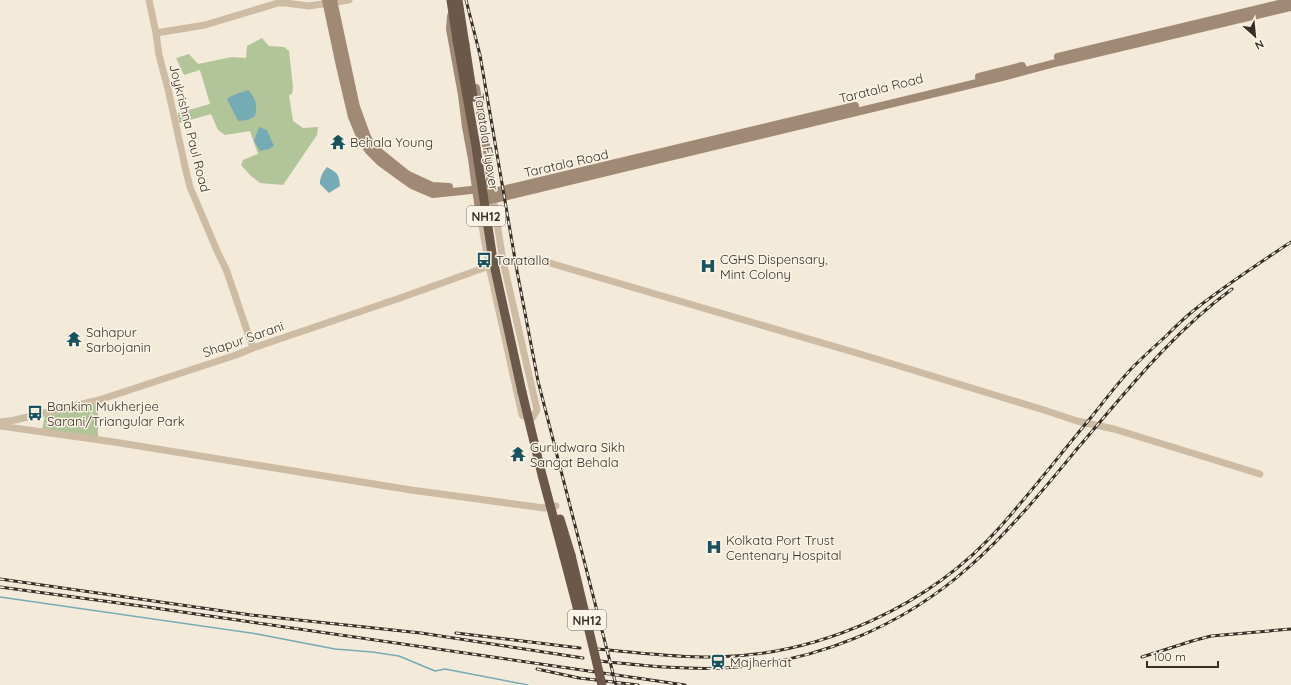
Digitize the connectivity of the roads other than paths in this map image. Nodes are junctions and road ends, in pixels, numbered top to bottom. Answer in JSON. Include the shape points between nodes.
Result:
{"nodes":[{"id":1,"x":149,"y":0,"type":"edge"},
{"id":2,"x":349,"y":0,"type":"edge"},
{"id":3,"x":451,"y":0,"type":"edge"},
{"id":4,"x":330,"y":1,"type":"edge"},
{"id":5,"x":1291,"y":1,"type":"edge"},
{"id":6,"x":456,"y":6,"type":"edge"},
{"id":7,"x":1291,"y":7,"type":"edge"},
{"id":8,"x":156,"y":33,"type":"junction"},
{"id":9,"x":1115,"y":46,"type":"junction"},
{"id":10,"x":492,"y":190,"type":"junction"},
{"id":11,"x":477,"y":193,"type":"junction"},
{"id":12,"x":503,"y":261,"type":"junction"},
{"id":13,"x":489,"y":266,"type":"junction"},
{"id":14,"x":253,"y":348,"type":"junction"},
{"id":15,"x":525,"y":393,"type":"junction"},
{"id":16,"x":531,"y":418,"type":"junction"},
{"id":17,"x":0,"y":422,"type":"edge"},
{"id":18,"x":0,"y":426,"type":"edge"},
{"id":19,"x":1260,"y":474,"type":"dead end"},
{"id":20,"x":553,"y":506,"type":"junction"},
{"id":21,"x":568,"y":556,"type":"junction"},
{"id":22,"x":597,"y":685,"type":"edge"},
{"id":23,"x":602,"y":685,"type":"edge"}],
"edges":[{"from":1,"to":8,"type":"street","name":"Joykrishna Paul Road"},
{"from":2,"to":4,"type":"street"},
{"from":3,"to":6,"type":"highway","number":"NH12"},
{"from":4,"to":8,"type":"street","via":[[309,6],[278,3],[205,25]]},
{"from":4,"to":11,"type":"main road","via":[[352,117],[369,151],[380,162],[432,186]]},
{"from":5,"to":9,"type":"main road"},
{"from":6,"to":10,"type":"main road","via":[[464,16],[468,35]]},
{"from":6,"to":11,"type":"main road","via":[[450,29]]},
{"from":6,"to":15,"type":"highway","name":"Taratala Flyover","number":"NH12","bridge":true,"via":[[465,46],[498,262]]},
{"from":6,"to":15,"type":"highway","name":"Taratala Flyover","number":"NH12","bridge":true,"via":[[457,40],[493,260]]},
{"from":7,"to":9,"type":"main road"},
{"from":8,"to":14,"type":"street","name":"Joykrishna Paul Road","via":[[190,187],[226,269]]},
{"from":9,"to":10,"type":"main road","via":[[512,195]]},
{"from":10,"to":11,"type":"main road"},
{"from":10,"to":11,"type":"main road"},
{"from":10,"to":12,"type":"street"},
{"from":11,"to":13,"type":"street"},
{"from":12,"to":13,"type":"street","name":"Shapur Sarani"},
{"from":12,"to":16,"type":"street","via":[[537,410]]},
{"from":12,"to":19,"type":"street","name":"Shapur Sarani","via":[[544,261]]},
{"from":13,"to":14,"type":"street","name":"Shapur Sarani"},
{"from":13,"to":16,"type":"street","via":[[522,415]]},
{"from":14,"to":17,"type":"street","name":"Shapur Sarani","via":[[99,400]]},
{"from":15,"to":16,"type":"highway","name":"Taratala Flyover","number":"NH12"},
{"from":16,"to":20,"type":"highway","number":"NH12"},
{"from":18,"to":20,"type":"street","via":[[411,490],[544,508]]},
{"from":20,"to":21,"type":"highway","number":"NH12"},
{"from":21,"to":22,"type":"highway","number":"NH12","bridge":true},
{"from":21,"to":23,"type":"highway","number":"NH12","bridge":true}]}
